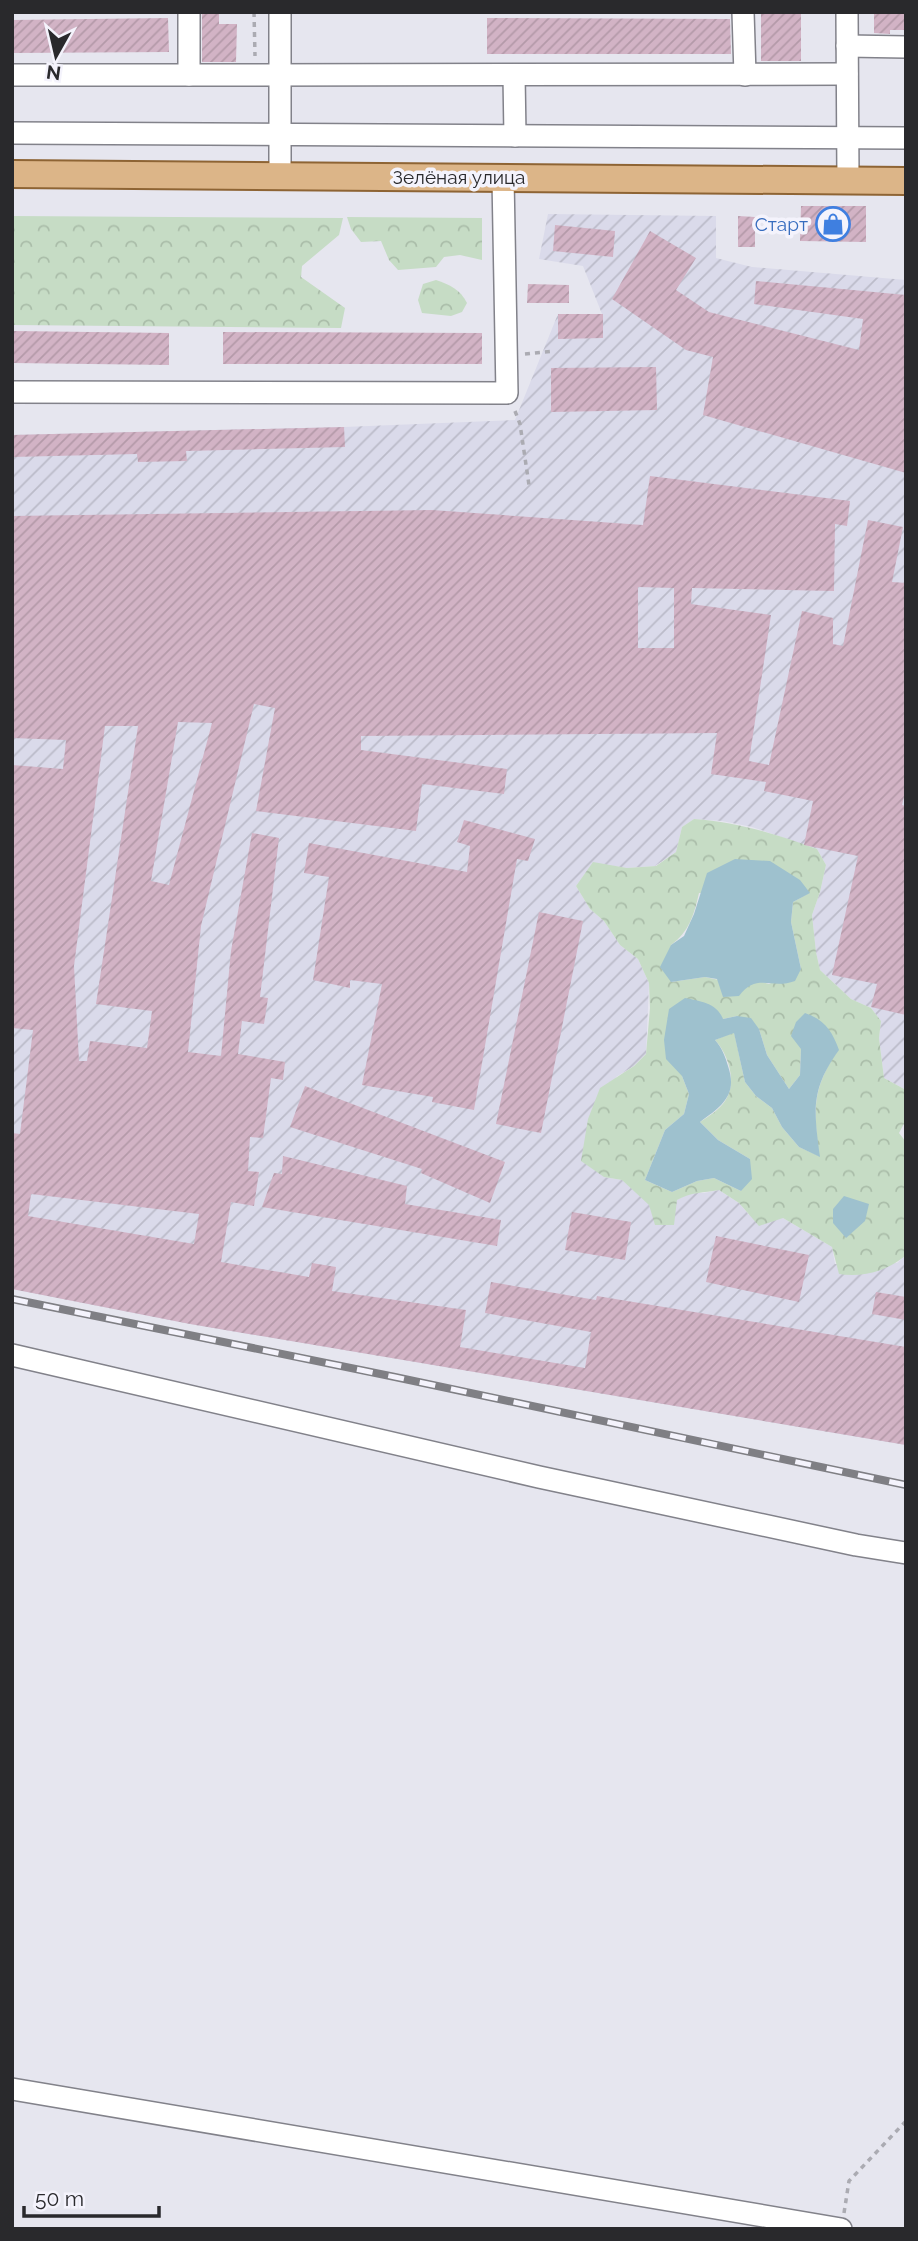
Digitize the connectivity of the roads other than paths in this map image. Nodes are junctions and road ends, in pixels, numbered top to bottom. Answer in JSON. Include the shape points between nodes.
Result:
{"nodes":[{"id":1,"x":189,"y":12,"type":"edge"},
{"id":2,"x":280,"y":12,"type":"edge"},
{"id":3,"x":743,"y":12,"type":"edge"},
{"id":4,"x":847,"y":12,"type":"edge"},
{"id":5,"x":847,"y":46,"type":"junction"},
{"id":6,"x":906,"y":47,"type":"edge"},
{"id":7,"x":847,"y":74,"type":"junction"},
{"id":8,"x":12,"y":75,"type":"edge"},
{"id":9,"x":188,"y":75,"type":"junction"},
{"id":10,"x":279,"y":75,"type":"junction"},
{"id":11,"x":514,"y":75,"type":"junction"},
{"id":12,"x":745,"y":75,"type":"junction"},
{"id":13,"x":12,"y":133,"type":"edge"},
{"id":14,"x":280,"y":135,"type":"junction"},
{"id":15,"x":515,"y":136,"type":"junction"},
{"id":16,"x":848,"y":138,"type":"junction"},
{"id":17,"x":906,"y":138,"type":"edge"},
{"id":18,"x":12,"y":174,"type":"edge"},
{"id":19,"x":280,"y":176,"type":"junction"},
{"id":20,"x":503,"y":178,"type":"junction"},
{"id":21,"x":848,"y":180,"type":"junction"},
{"id":22,"x":906,"y":181,"type":"edge"},
{"id":23,"x":12,"y":392,"type":"edge"},
{"id":24,"x":12,"y":1355,"type":"edge"},
{"id":25,"x":906,"y":1553,"type":"edge"},
{"id":26,"x":12,"y":2089,"type":"edge"},
{"id":27,"x":841,"y":2229,"type":"edge"}],
"edges":[{"from":1,"to":9,"type":"street"},
{"from":2,"to":10,"type":"street"},
{"from":3,"to":12,"type":"street"},
{"from":4,"to":5,"type":"street"},
{"from":5,"to":6,"type":"street"},
{"from":5,"to":7,"type":"street"},
{"from":7,"to":12,"type":"street"},
{"from":7,"to":16,"type":"street"},
{"from":8,"to":9,"type":"street"},
{"from":9,"to":10,"type":"street"},
{"from":10,"to":11,"type":"street"},
{"from":10,"to":14,"type":"street"},
{"from":11,"to":12,"type":"street"},
{"from":11,"to":15,"type":"street"},
{"from":13,"to":14,"type":"street"},
{"from":14,"to":15,"type":"street"},
{"from":14,"to":19,"type":"street"},
{"from":15,"to":16,"type":"street"},
{"from":16,"to":17,"type":"street"},
{"from":16,"to":21,"type":"street"},
{"from":18,"to":19,"type":"main road","name":"Зелёная улица"},
{"from":19,"to":20,"type":"main road","name":"Зелёная улица"},
{"from":20,"to":21,"type":"main road","name":"Зелёная улица"},
{"from":20,"to":23,"type":"street","via":[[507,393]]},
{"from":21,"to":22,"type":"main road","name":"Зелёная улица"},
{"from":24,"to":25,"type":"street","via":[[539,1477]]},
{"from":26,"to":27,"type":"street"}]}
